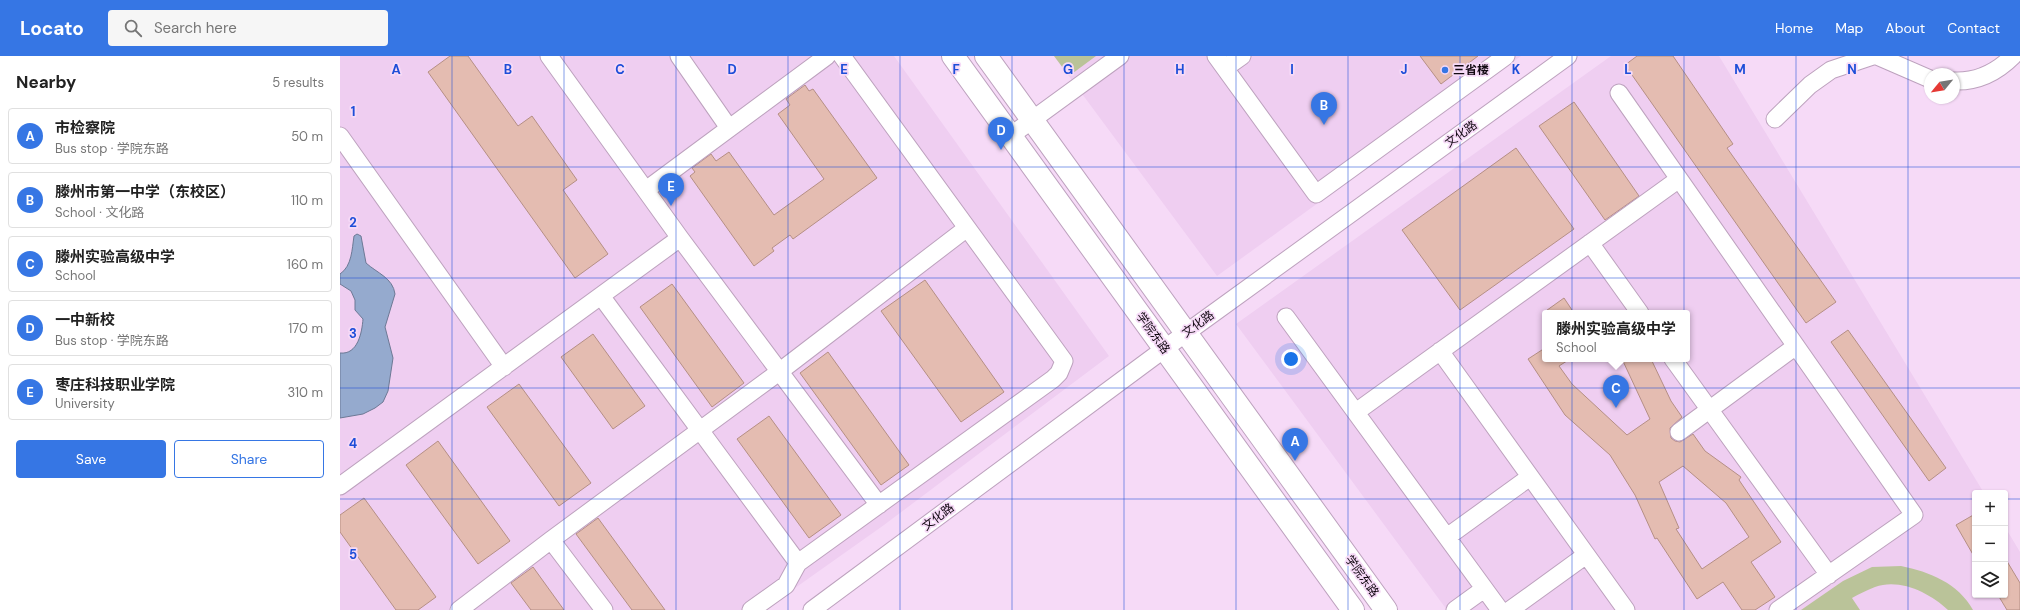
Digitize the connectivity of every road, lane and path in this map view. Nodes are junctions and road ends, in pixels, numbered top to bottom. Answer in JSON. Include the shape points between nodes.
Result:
{"nodes":[{"id":1,"x":549,"y":56,"type":"edge"},
{"id":2,"x":827,"y":56,"type":"edge"},
{"id":3,"x":842,"y":56,"type":"edge"},
{"id":4,"x":953,"y":56,"type":"edge"},
{"id":5,"x":986,"y":56,"type":"edge"},
{"id":6,"x":1120,"y":56,"type":"edge"},
{"id":7,"x":1242,"y":56,"type":"edge"},
{"id":8,"x":1506,"y":56,"type":"edge"},
{"id":9,"x":1568,"y":56,"type":"edge"},
{"id":10,"x":1873,"y":56,"type":"edge"},
{"id":11,"x":1877,"y":56,"type":"edge"},
{"id":12,"x":2013,"y":56,"type":"edge"},
{"id":13,"x":683,"y":58,"type":"edge"},
{"id":14,"x":1221,"y":62,"type":"edge"},
{"id":15,"x":1924,"y":76,"type":"edge"},
{"id":16,"x":1960,"y":82,"type":"edge"},
{"id":17,"x":1619,"y":93,"type":"dead end"},
{"id":18,"x":1775,"y":119,"type":"dead end"},
{"id":19,"x":1032,"y":120,"type":"junction"},
{"id":20,"x":730,"y":128,"type":"junction"},
{"id":21,"x":340,"y":136,"type":"edge"},
{"id":22,"x":1010,"y":136,"type":"junction"},
{"id":23,"x":1679,"y":179,"type":"junction"},
{"id":24,"x":646,"y":190,"type":"junction"},
{"id":25,"x":967,"y":228,"type":"junction"},
{"id":26,"x":680,"y":238,"type":"junction"},
{"id":27,"x":1590,"y":243,"type":"junction"},
{"id":28,"x":601,"y":296,"type":"junction"},
{"id":29,"x":1638,"y":310,"type":"edge"},
{"id":30,"x":1286,"y":317,"type":"dead end"},
{"id":31,"x":1186,"y":333,"type":"junction"},
{"id":32,"x":1796,"y":346,"type":"junction"},
{"id":33,"x":1164,"y":349,"type":"junction"},
{"id":34,"x":1440,"y":351,"type":"junction"},
{"id":35,"x":1675,"y":362,"type":"edge"},
{"id":36,"x":504,"y":367,"type":"junction"},
{"id":37,"x":779,"y":372,"type":"junction"},
{"id":38,"x":1709,"y":410,"type":"junction"},
{"id":39,"x":1356,"y":412,"type":"junction"},
{"id":40,"x":700,"y":430,"type":"junction"},
{"id":41,"x":1679,"y":432,"type":"dead end"},
{"id":42,"x":1530,"y":477,"type":"junction"},
{"id":43,"x":340,"y":486,"type":"edge"},
{"id":44,"x":879,"y":505,"type":"junction"},
{"id":45,"x":1447,"y":536,"type":"junction"},
{"id":46,"x":550,"y":540,"type":"junction"},
{"id":47,"x":1586,"y":555,"type":"junction"},
{"id":48,"x":798,"y":563,"type":"junction"},
{"id":49,"x":1829,"y":575,"type":"junction"},
{"id":50,"x":1484,"y":589,"type":"junction"},
{"id":51,"x":459,"y":610,"type":"edge"},
{"id":52,"x":604,"y":610,"type":"edge"},
{"id":53,"x":751,"y":610,"type":"edge"},
{"id":54,"x":812,"y":610,"type":"edge"},
{"id":55,"x":1353,"y":610,"type":"edge"},
{"id":56,"x":1386,"y":610,"type":"edge"},
{"id":57,"x":1455,"y":610,"type":"edge"},
{"id":58,"x":1500,"y":610,"type":"edge"},
{"id":59,"x":1510,"y":610,"type":"edge"},
{"id":60,"x":1626,"y":610,"type":"edge"},
{"id":61,"x":1778,"y":610,"type":"edge"}],
"edges":[{"from":1,"to":24,"type":"street"},
{"from":2,"to":20,"type":"street"},
{"from":3,"to":25,"type":"street"},
{"from":4,"to":22,"type":"main road","name":"学院东路"},
{"from":5,"to":19,"type":"main road","name":"学院东路"},
{"from":6,"to":19,"type":"street"},
{"from":7,"to":14,"type":"street"},
{"from":8,"to":14,"type":"street","via":[[1316,194]]},
{"from":9,"to":31,"type":"street","name":"文化路"},
{"from":10,"to":18,"type":"street","via":[[1831,70],[1810,85]]},
{"from":11,"to":15,"type":"street"},
{"from":12,"to":16,"type":"street","via":[[1989,75]]},
{"from":13,"to":20,"type":"street"},
{"from":17,"to":23,"type":"street"},
{"from":19,"to":22,"type":"street"},
{"from":19,"to":31,"type":"main road","name":"学院东路"},
{"from":20,"to":24,"type":"street"},
{"from":21,"to":36,"type":"street"},
{"from":22,"to":33,"type":"main road","name":"学院东路"},
{"from":23,"to":27,"type":"street"},
{"from":23,"to":32,"type":"street"},
{"from":24,"to":26,"type":"street"},
{"from":25,"to":37,"type":"street"},
{"from":25,"to":44,"type":"street","via":[[1064,361],[1053,379]]},
{"from":26,"to":28,"type":"street"},
{"from":26,"to":37,"type":"street"},
{"from":27,"to":29,"type":"street"},
{"from":27,"to":34,"type":"street"},
{"from":28,"to":36,"type":"street"},
{"from":28,"to":40,"type":"street"},
{"from":30,"to":39,"type":"street"},
{"from":31,"to":33,"type":"street","name":"文化路"},
{"from":31,"to":56,"type":"main road","name":"学院东路"},
{"from":32,"to":38,"type":"street"},
{"from":32,"to":49,"type":"street","via":[[1914,515]]},
{"from":33,"to":54,"type":"street","name":"文化路"},
{"from":33,"to":55,"type":"main road","name":"学院东路"},
{"from":34,"to":39,"type":"street"},
{"from":34,"to":42,"type":"street"},
{"from":35,"to":38,"type":"street"},
{"from":36,"to":43,"type":"street"},
{"from":37,"to":40,"type":"street"},
{"from":37,"to":44,"type":"street"},
{"from":38,"to":41,"type":"street"},
{"from":38,"to":49,"type":"street"},
{"from":39,"to":45,"type":"street"},
{"from":40,"to":46,"type":"street"},
{"from":40,"to":48,"type":"street"},
{"from":42,"to":45,"type":"street"},
{"from":42,"to":47,"type":"street"},
{"from":44,"to":48,"type":"street"},
{"from":45,"to":50,"type":"street"},
{"from":46,"to":51,"type":"street"},
{"from":46,"to":52,"type":"street"},
{"from":47,"to":59,"type":"street"},
{"from":47,"to":60,"type":"street"},
{"from":48,"to":53,"type":"street","via":[[786,585]]},
{"from":49,"to":61,"type":"street"},
{"from":50,"to":57,"type":"street"},
{"from":50,"to":58,"type":"street"}]}
